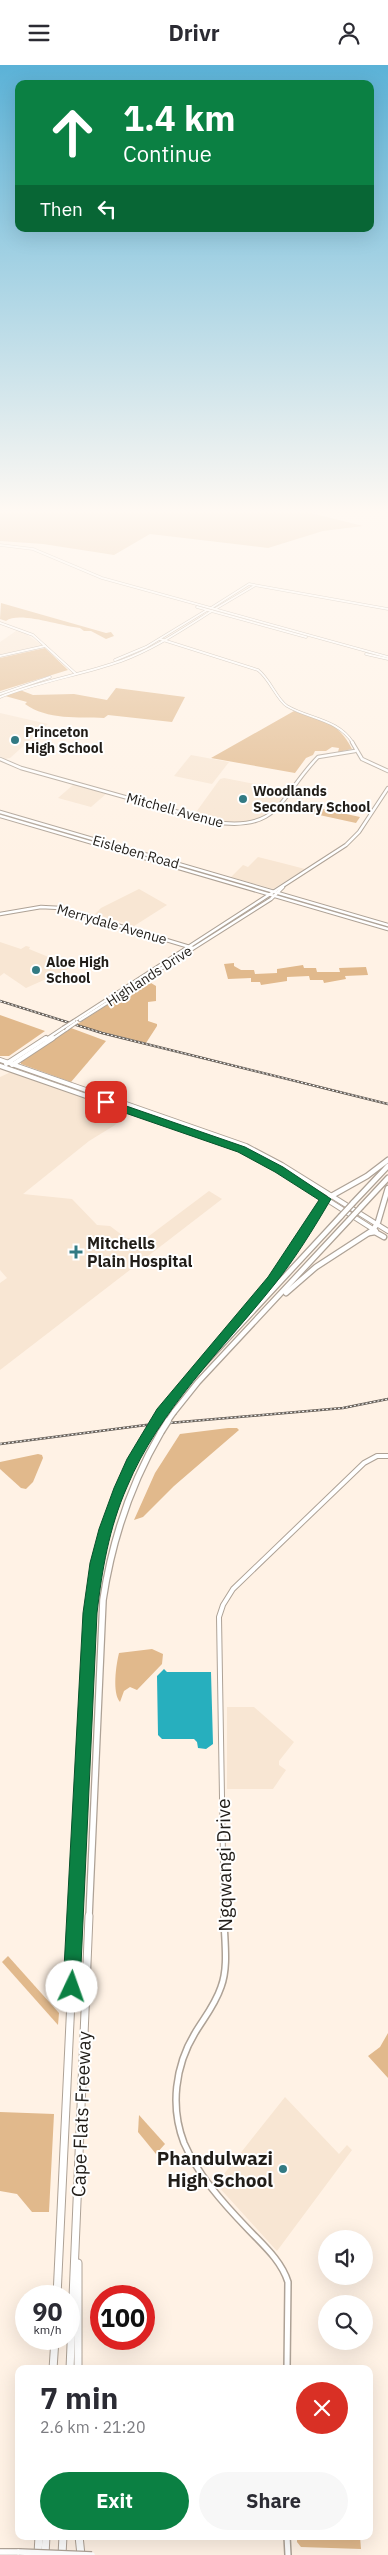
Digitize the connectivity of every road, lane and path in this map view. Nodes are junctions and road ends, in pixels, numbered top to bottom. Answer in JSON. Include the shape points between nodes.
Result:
{"nodes":[{"id":1,"x":22,"y":629,"type":"edge"},
{"id":2,"x":178,"y":629,"type":"edge"},
{"id":3,"x":180,"y":629,"type":"edge"},
{"id":4,"x":283,"y":629,"type":"edge"},
{"id":5,"x":286,"y":629,"type":"edge"},
{"id":6,"x":161,"y":640,"type":"junction"},
{"id":7,"x":46,"y":646,"type":"junction"},
{"id":8,"x":0,"y":657,"type":"edge"},
{"id":9,"x":388,"y":658,"type":"edge"},
{"id":10,"x":74,"y":672,"type":"junction"},
{"id":11,"x":0,"y":695,"type":"edge"},
{"id":12,"x":355,"y":751,"type":"junction"},
{"id":13,"x":0,"y":759,"type":"edge"},
{"id":14,"x":388,"y":771,"type":"edge"},
{"id":15,"x":388,"y":788,"type":"edge"},
{"id":16,"x":0,"y":814,"type":"edge"},
{"id":17,"x":295,"y":878,"type":"junction"},
{"id":18,"x":272,"y":891,"type":"junction"},
{"id":19,"x":277,"y":892,"type":"junction"},
{"id":20,"x":268,"y":894,"type":"junction"},
{"id":21,"x":274,"y":896,"type":"junction"},
{"id":22,"x":0,"y":914,"type":"edge"},
{"id":23,"x":388,"y":925,"type":"edge"},
{"id":24,"x":388,"y":929,"type":"edge"},
{"id":25,"x":191,"y":947,"type":"junction"},
{"id":26,"x":75,"y":1022,"type":"joint"},
{"id":27,"x":65,"y":1028,"type":"junction"},
{"id":28,"x":0,"y":1060,"type":"edge"},
{"id":29,"x":7,"y":1063,"type":"junction"},
{"id":30,"x":12,"y":1065,"type":"junction"},
{"id":31,"x":0,"y":1067,"type":"edge"},
{"id":32,"x":7,"y":1068,"type":"junction"},
{"id":33,"x":0,"y":1073,"type":"edge"},
{"id":34,"x":388,"y":1160,"type":"edge"},
{"id":35,"x":388,"y":1165,"type":"edge"},
{"id":36,"x":388,"y":1178,"type":"edge"},
{"id":37,"x":388,"y":1188,"type":"edge"},
{"id":38,"x":331,"y":1195,"type":"junction"},
{"id":39,"x":326,"y":1199,"type":"junction"},
{"id":40,"x":344,"y":1203,"type":"junction"},
{"id":41,"x":377,"y":1224,"type":"junction"},
{"id":42,"x":373,"y":1229,"type":"junction"},
{"id":43,"x":388,"y":1231,"type":"edge"},
{"id":44,"x":386,"y":1238,"type":"edge"},
{"id":45,"x":334,"y":1255,"type":"junction"},
{"id":46,"x":268,"y":1308,"type":"junction"},
{"id":47,"x":216,"y":1351,"type":"junction"},
{"id":48,"x":388,"y":1456,"type":"edge"},
{"id":49,"x":76,"y":2235,"type":"junction"},
{"id":50,"x":58,"y":2285,"type":"edge"},
{"id":51,"x":54,"y":2350,"type":"edge"},
{"id":52,"x":53,"y":2365,"type":"edge"},
{"id":53,"x":70,"y":2365,"type":"edge"},
{"id":54,"x":78,"y":2365,"type":"edge"},
{"id":55,"x":287,"y":2365,"type":"edge"},
{"id":56,"x":39,"y":2540,"type":"edge"},
{"id":57,"x":46,"y":2540,"type":"edge"},
{"id":58,"x":63,"y":2540,"type":"edge"},
{"id":59,"x":79,"y":2540,"type":"edge"},
{"id":60,"x":287,"y":2540,"type":"edge"},
{"id":61,"x":0,"y":2552,"type":"edge"},
{"id":62,"x":18,"y":2552,"type":"joint"},
{"id":63,"x":38,"y":2555,"type":"edge"},
{"id":64,"x":45,"y":2555,"type":"edge"},
{"id":65,"x":62,"y":2555,"type":"edge"},
{"id":66,"x":80,"y":2555,"type":"edge"},
{"id":67,"x":92,"y":2555,"type":"edge"},
{"id":68,"x":288,"y":2555,"type":"edge"}],
"edges":[{"from":1,"to":7,"type":"street"},
{"from":2,"to":6,"type":"main road"},
{"from":3,"to":6,"type":"main road"},
{"from":4,"to":9,"type":"main road"},
{"from":5,"to":9,"type":"main road"},
{"from":6,"to":10,"type":"main road","via":[[123,660]]},
{"from":6,"to":12,"type":"street","via":[[246,664],[260,672],[267,677],[285,705],[338,727],[347,734]]},
{"from":7,"to":8,"type":"street"},
{"from":7,"to":10,"type":"street"},
{"from":10,"to":11,"type":"main road","via":[[31,682]]},
{"from":12,"to":13,"type":"street","name":"Mitchell Avenue","via":[[318,757],[272,815],[258,822],[237,825],[168,809],[21,768]]},
{"from":12,"to":14,"type":"street","via":[[365,761]]},
{"from":15,"to":17,"type":"main road","name":"Highlands Drive","via":[[352,840]]},
{"from":16,"to":18,"type":"main road","name":"Eisleben Road"},
{"from":16,"to":20,"type":"main road","name":"Eisleben Road"},
{"from":17,"to":18,"type":"main road","name":"Highlands Drive"},
{"from":17,"to":19,"type":"main road","name":"Highlands Drive"},
{"from":18,"to":19,"type":"main road","name":"Eisleben Road"},
{"from":18,"to":20,"type":"main road","name":"Highlands Drive"},
{"from":19,"to":21,"type":"main road","name":"Highlands Drive"},
{"from":19,"to":23,"type":"main road","name":"Eisleben Road"},
{"from":20,"to":21,"type":"main road"},
{"from":20,"to":25,"type":"main road","name":"Highlands Drive"},
{"from":21,"to":24,"type":"main road"},
{"from":21,"to":25,"type":"main road","name":"Highlands Drive"},
{"from":22,"to":25,"type":"street","name":"Merrydale Avenue","via":[[41,907],[60,908]]},
{"from":25,"to":26,"type":"main road","name":"Highlands Drive"},
{"from":26,"to":27,"type":"main road","name":"Highlands Drive","bridge":true},
{"from":27,"to":29,"type":"main road","name":"Highlands Drive"},
{"from":27,"to":30,"type":"main road","name":"Highlands Drive"},
{"from":28,"to":29,"type":"main road"},
{"from":29,"to":30,"type":"main road"},
{"from":29,"to":31,"type":"main road","name":"Highlands Drive"},
{"from":30,"to":32,"type":"main road","name":"Highlands Drive"},
{"from":30,"to":38,"type":"main road","via":[[246,1146]]},
{"from":31,"to":32,"type":"main road"},
{"from":32,"to":33,"type":"main road","name":"Highlands Drive"},
{"from":32,"to":39,"type":"main road","via":[[241,1150]]},
{"from":34,"to":38,"type":"highway","via":[[359,1181]]},
{"from":35,"to":47,"type":"highway","name":"Cape Flats Freeway","bridge":true},
{"from":36,"to":46,"type":"highway","name":"Cape Flats Freeway","bridge":true},
{"from":37,"to":41,"type":"highway"},
{"from":38,"to":39,"type":"highway"},
{"from":38,"to":40,"type":"main road"},
{"from":39,"to":42,"type":"main road"},
{"from":39,"to":47,"type":"highway","via":[[276,1275]]},
{"from":40,"to":41,"type":"main road"},
{"from":40,"to":42,"type":"main road","via":[[373,1224]]},
{"from":41,"to":42,"type":"highway"},
{"from":41,"to":43,"type":"main road"},
{"from":42,"to":44,"type":"main road"},
{"from":42,"to":45,"type":"highway"},
{"from":44,"to":45,"type":"highway","via":[[370,1233]]},
{"from":45,"to":46,"type":"highway","via":[[310,1271]]},
{"from":46,"to":49,"type":"highway","name":"Cape Flats Freeway","bridge":true,"via":[[174,1412],[142,1465],[123,1510],[110,1556],[103,1600]]},
{"from":47,"to":50,"type":"highway","name":"Cape Flats Freeway","bridge":true,"via":[[148,1433],[120,1488],[97,1563],[91,1604]]},
{"from":48,"to":55,"type":"street","name":"Ngqwangi Drive","via":[[376,1456],[364,1463],[233,1589],[220,1617],[225,1973],[217,2001],[191,2039],[183,2057],[176,2090],[176,2111],[184,2145],[202,2177],[282,2267],[287,2277]]},
{"from":49,"to":53,"type":"highway","name":"Cape Flats Freeway"},
{"from":49,"to":54,"type":"highway"},
{"from":51,"to":52,"type":"highway"},
{"from":56,"to":63,"type":"highway"},
{"from":57,"to":64,"type":"highway"},
{"from":58,"to":65,"type":"highway"},
{"from":59,"to":66,"type":"highway"},
{"from":60,"to":68,"type":"street"},
{"from":61,"to":62,"type":"main road"},
{"from":62,"to":67,"type":"main road","bridge":true}]}
